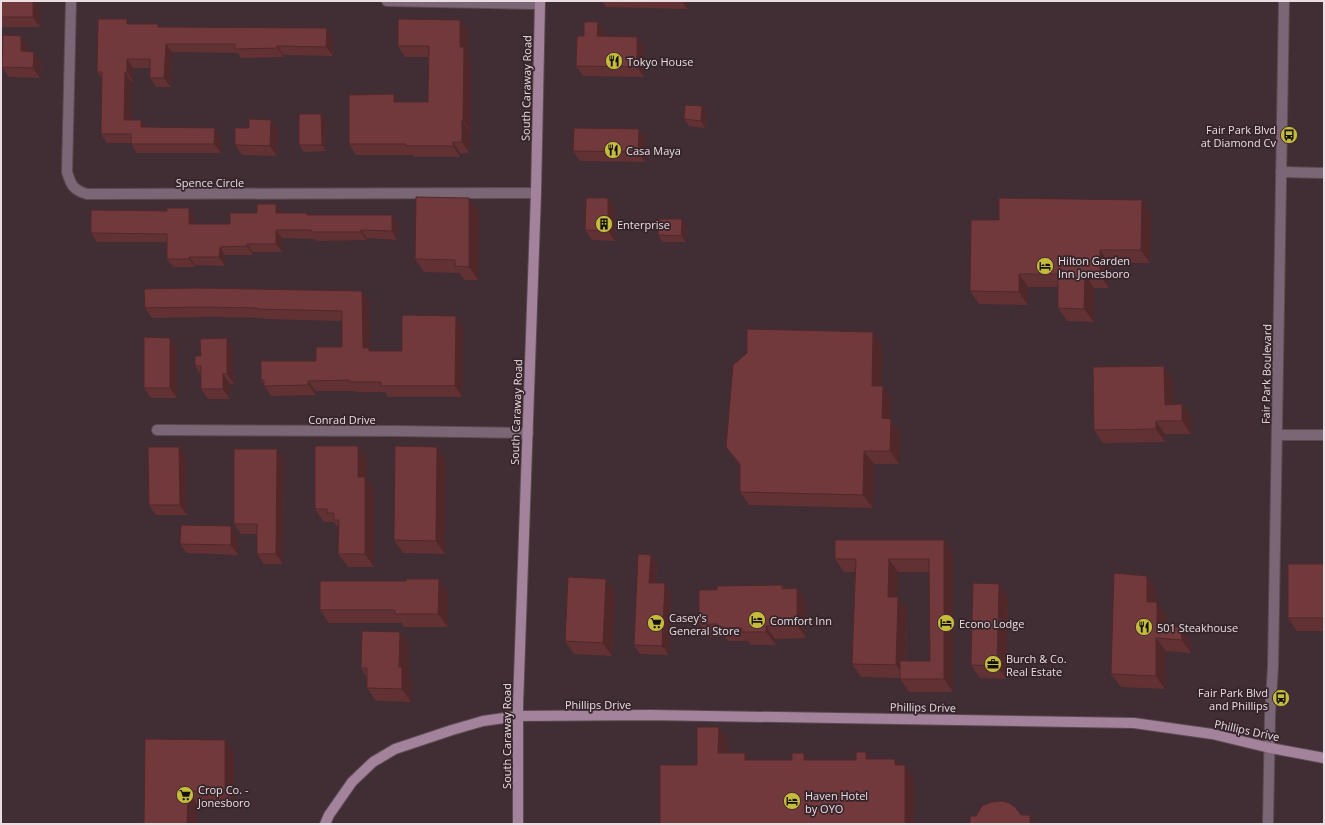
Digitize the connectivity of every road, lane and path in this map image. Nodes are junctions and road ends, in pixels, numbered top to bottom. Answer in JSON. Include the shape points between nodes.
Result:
{"nodes":[{"id":1,"x":71,"y":1,"type":"edge"},
{"id":2,"x":387,"y":1,"type":"edge"},
{"id":3,"x":1284,"y":1,"type":"edge"},
{"id":4,"x":540,"y":2,"type":"edge"},
{"id":5,"x":1281,"y":172,"type":"junction"},
{"id":6,"x":1324,"y":172,"type":"edge"},
{"id":7,"x":536,"y":193,"type":"junction"},
{"id":8,"x":157,"y":430,"type":"dead end"},
{"id":9,"x":528,"y":433,"type":"junction"},
{"id":10,"x":1277,"y":435,"type":"junction"},
{"id":11,"x":1324,"y":436,"type":"edge"},
{"id":12,"x":518,"y":716,"type":"junction"},
{"id":13,"x":1270,"y":748,"type":"junction"},
{"id":14,"x":1324,"y":758,"type":"edge"},
{"id":15,"x":325,"y":824,"type":"edge"},
{"id":16,"x":518,"y":824,"type":"edge"},
{"id":17,"x":1268,"y":824,"type":"edge"}],
"edges":[{"from":1,"to":7,"type":"street","name":"Spence Circle","via":[[67,172],[71,185],[79,192]]},
{"from":2,"to":4,"type":"street"},
{"from":3,"to":5,"type":"street","name":"Fair Park Boulevard"},
{"from":4,"to":7,"type":"street","name":"South Caraway Road"},
{"from":5,"to":6,"type":"street"},
{"from":5,"to":10,"type":"street","name":"Fair Park Boulevard"},
{"from":7,"to":9,"type":"street","name":"South Caraway Road"},
{"from":8,"to":9,"type":"street","name":"Conrad Drive"},
{"from":9,"to":12,"type":"street","name":"South Caraway Road"},
{"from":10,"to":11,"type":"street"},
{"from":10,"to":13,"type":"street","name":"Fair Park Boulevard"},
{"from":12,"to":13,"type":"street","name":"Phillips Drive","via":[[650,715],[1134,723],[1212,734]]},
{"from":12,"to":15,"type":"street","name":"Phillips Drive","via":[[483,721],[395,749],[374,762],[352,782]]},
{"from":12,"to":16,"type":"street","name":"South Caraway Road"},
{"from":13,"to":14,"type":"street","name":"Phillips Drive"},
{"from":13,"to":17,"type":"street","name":"Fair Park Boulevard"}]}
